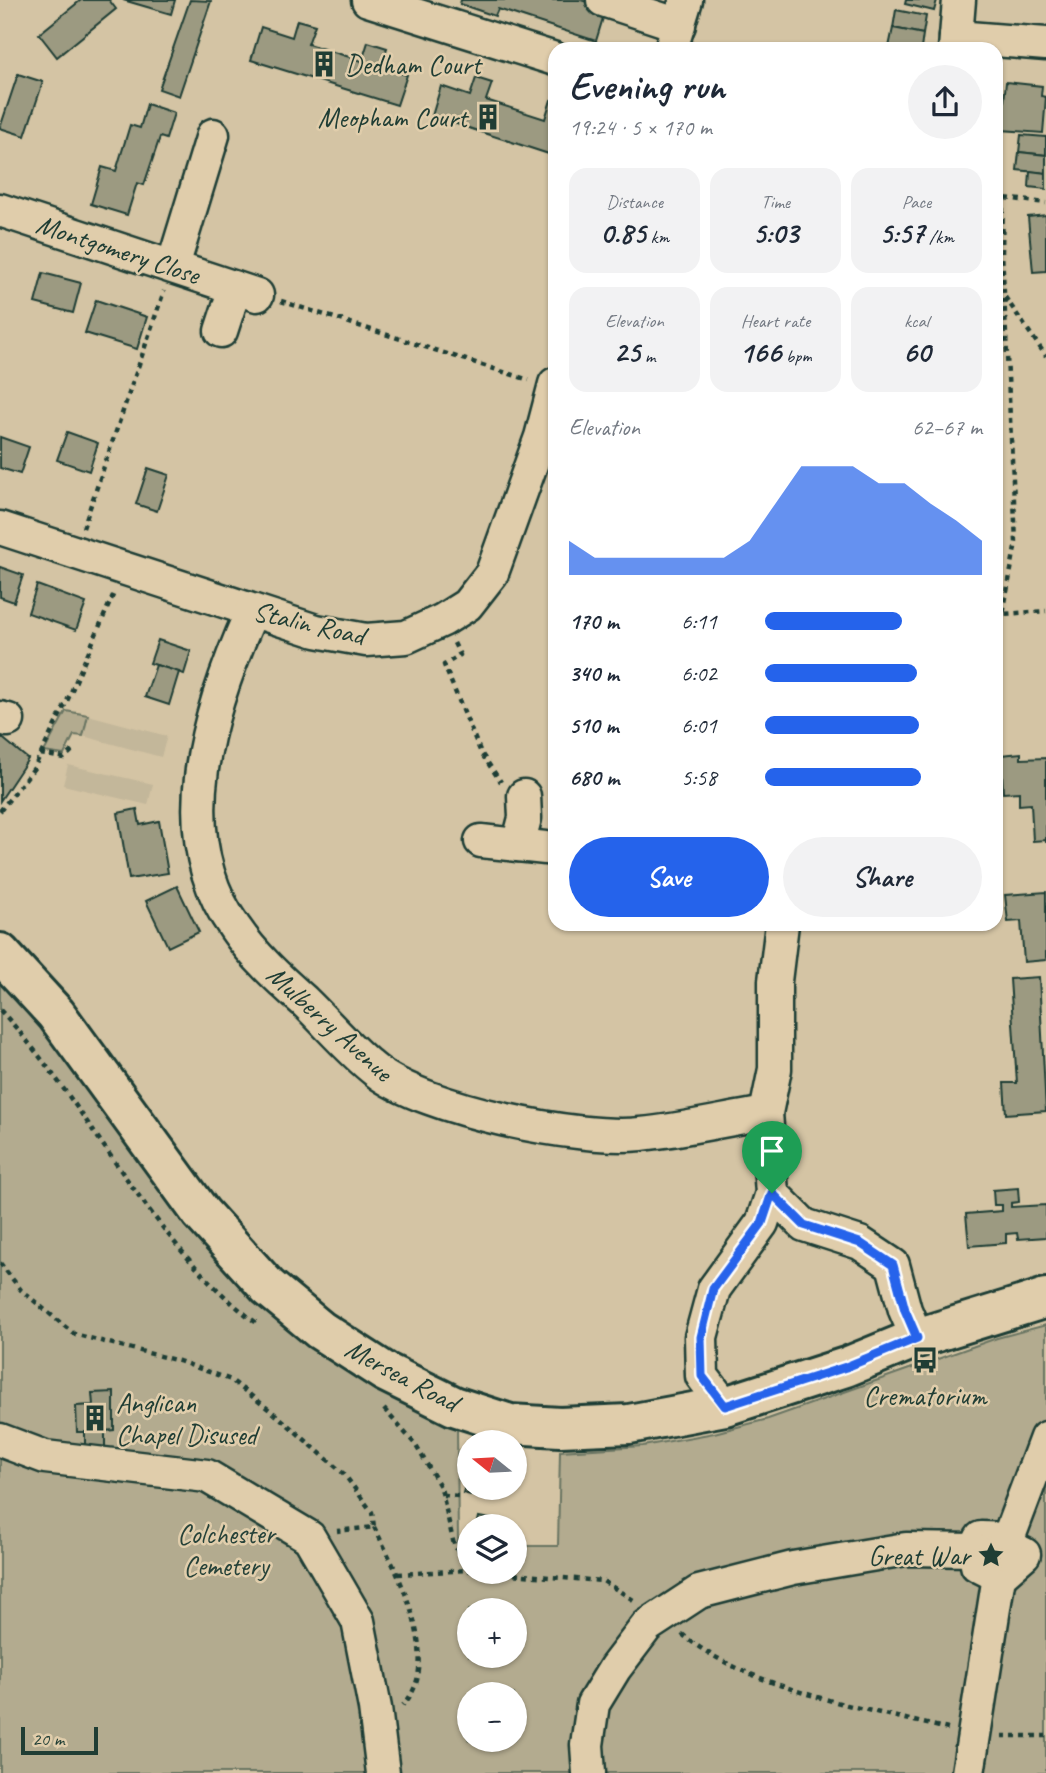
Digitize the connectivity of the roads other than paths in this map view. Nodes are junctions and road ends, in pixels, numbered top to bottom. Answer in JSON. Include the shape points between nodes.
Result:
{"nodes":[{"id":1,"x":368,"y":0,"type":"edge"},
{"id":2,"x":603,"y":0,"type":"edge"},
{"id":3,"x":959,"y":0,"type":"edge"},
{"id":4,"x":679,"y":25,"type":"edge"},
{"id":5,"x":955,"y":42,"type":"edge"},
{"id":6,"x":1003,"y":44,"type":"edge"},
{"id":7,"x":1046,"y":44,"type":"edge"},
{"id":8,"x":548,"y":57,"type":"edge"},
{"id":9,"x":213,"y":135,"type":"dead end"},
{"id":10,"x":0,"y":210,"type":"edge"},
{"id":11,"x":173,"y":266,"type":"junction"},
{"id":12,"x":221,"y":331,"type":"dead end"},
{"id":13,"x":548,"y":410,"type":"edge"},
{"id":14,"x":0,"y":528,"type":"edge"},
{"id":15,"x":252,"y":611,"type":"junction"},
{"id":16,"x":524,"y":796,"type":"road end"},
{"id":17,"x":481,"y":841,"type":"dead end"},
{"id":18,"x":518,"y":845,"type":"junction"},
{"id":19,"x":548,"y":848,"type":"edge"},
{"id":20,"x":781,"y":931,"type":"edge"},
{"id":21,"x":0,"y":954,"type":"edge"},
{"id":22,"x":766,"y":1113,"type":"junction"},
{"id":23,"x":772,"y":1193,"type":"junction"},
{"id":24,"x":1046,"y":1298,"type":"edge"},
{"id":25,"x":917,"y":1338,"type":"junction"},
{"id":26,"x":725,"y":1406,"type":"junction"},
{"id":27,"x":1046,"y":1438,"type":"edge"},
{"id":28,"x":0,"y":1440,"type":"edge"},
{"id":29,"x":975,"y":1550,"type":"junction"},
{"id":30,"x":1026,"y":1550,"type":"edge"},
{"id":31,"x":999,"y":1577,"type":"junction"},
{"id":32,"x":383,"y":1773,"type":"edge"},
{"id":33,"x":589,"y":1773,"type":"edge"},
{"id":34,"x":968,"y":1773,"type":"edge"}],
"edges":[{"from":1,"to":8,"type":"street"},
{"from":2,"to":4,"type":"street"},
{"from":3,"to":5,"type":"street"},
{"from":6,"to":7,"type":"street"},
{"from":9,"to":11,"type":"street"},
{"from":10,"to":11,"type":"street","name":"Montgomery Close"},
{"from":11,"to":12,"type":"street","name":"Montgomery Close","via":[[246,291]]},
{"from":13,"to":15,"type":"street","name":"Stalin Road","via":[[492,573],[467,605],[406,637],[366,640],[316,631]]},
{"from":14,"to":15,"type":"street","name":"Stalin Road"},
{"from":15,"to":22,"type":"street","name":"Mulberry Avenue","via":[[214,713],[200,779],[198,825],[207,873],[233,927],[266,966],[377,1072],[448,1107],[571,1131],[638,1135]]},
{"from":16,"to":18,"type":"street","via":[[525,818]]},
{"from":17,"to":18,"type":"street"},
{"from":18,"to":19,"type":"street"},
{"from":20,"to":22,"type":"street","via":[[775,981],[775,1069]]},
{"from":21,"to":26,"type":"main road","name":"Mersea Road","via":[[56,1014],[222,1238],[268,1287],[320,1330],[385,1372],[454,1406],[510,1424],[629,1424]]},
{"from":22,"to":23,"type":"street"},
{"from":23,"to":25,"type":"street","via":[[804,1225],[860,1243],[893,1265]]},
{"from":23,"to":26,"type":"street","via":[[762,1223],[713,1289],[701,1337],[702,1376]]},
{"from":24,"to":25,"type":"main road","name":"Mersea Road"},
{"from":25,"to":26,"type":"main road","name":"Mersea Road","via":[[846,1367]]},
{"from":27,"to":30,"type":"street"},
{"from":28,"to":32,"type":"street","via":[[45,1457],[207,1476],[309,1537],[358,1621]]},
{"from":29,"to":30,"type":"street","via":[[981,1538]]},
{"from":29,"to":31,"type":"street","via":[[978,1565]]},
{"from":29,"to":33,"type":"street","via":[[906,1549],[793,1568],[699,1592],[647,1626],[593,1704],[587,1745]]},
{"from":30,"to":31,"type":"street"},
{"from":31,"to":34,"type":"street"}]}
